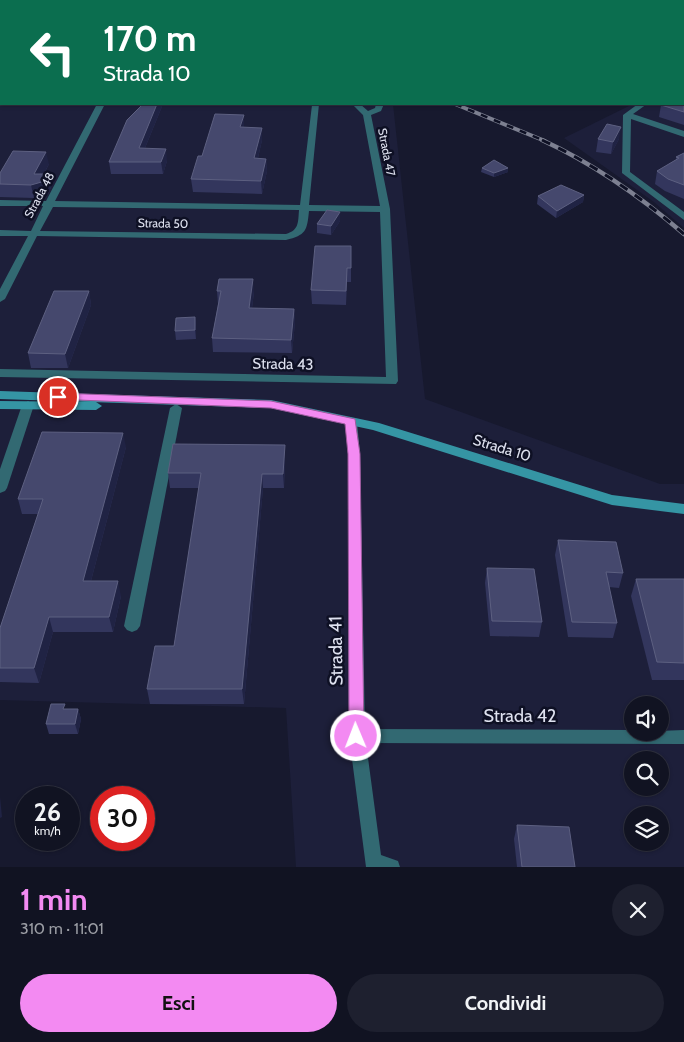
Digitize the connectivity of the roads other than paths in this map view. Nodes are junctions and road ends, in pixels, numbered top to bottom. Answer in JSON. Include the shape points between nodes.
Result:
{"nodes":[{"id":1,"x":100,"y":105,"type":"edge"},
{"id":2,"x":316,"y":105,"type":"edge"},
{"id":3,"x":357,"y":105,"type":"edge"},
{"id":4,"x":380,"y":105,"type":"edge"},
{"id":5,"x":641,"y":105,"type":"edge"},
{"id":6,"x":367,"y":114,"type":"junction"},
{"id":7,"x":627,"y":115,"type":"junction"},
{"id":8,"x":684,"y":134,"type":"edge"},
{"id":9,"x":0,"y":203,"type":"edge"},
{"id":10,"x":50,"y":204,"type":"junction"},
{"id":11,"x":304,"y":208,"type":"junction"},
{"id":12,"x":385,"y":209,"type":"junction"},
{"id":13,"x":684,"y":217,"type":"edge"},
{"id":14,"x":0,"y":233,"type":"edge"},
{"id":15,"x":33,"y":234,"type":"junction"},
{"id":16,"x":0,"y":298,"type":"edge"},
{"id":17,"x":0,"y":373,"type":"edge"},
{"id":18,"x":0,"y":394,"type":"edge"},
{"id":19,"x":0,"y":405,"type":"edge"},
{"id":20,"x":28,"y":406,"type":"junction"},
{"id":21,"x":176,"y":408,"type":"junction"},
{"id":22,"x":311,"y":413,"type":"junction"},
{"id":23,"x":351,"y":421,"type":"junction"},
{"id":24,"x":0,"y":488,"type":"edge"},
{"id":25,"x":684,"y":509,"type":"edge"},
{"id":26,"x":132,"y":626,"type":"dead end"},
{"id":27,"x":356,"y":736,"type":"junction"},
{"id":28,"x":684,"y":737,"type":"edge"},
{"id":29,"x":391,"y":867,"type":"edge"}],
"edges":[{"from":1,"to":10,"type":"street","name":"Strada 48"},
{"from":2,"to":11,"type":"street","name":"Strada 50"},
{"from":3,"to":6,"type":"street","name":"Strada 47"},
{"from":4,"to":6,"type":"street"},
{"from":5,"to":7,"type":"street"},
{"from":6,"to":12,"type":"street","name":"Strada 47"},
{"from":7,"to":8,"type":"street"},
{"from":7,"to":13,"type":"street","via":[[626,173]]},
{"from":9,"to":10,"type":"street","name":"Strada 50"},
{"from":10,"to":11,"type":"street","name":"Strada 50"},
{"from":10,"to":15,"type":"street","name":"Strada 48"},
{"from":11,"to":12,"type":"street","name":"Strada 50"},
{"from":11,"to":15,"type":"street","name":"Strada 50","via":[[302,228],[297,234],[286,237]]},
{"from":12,"to":17,"type":"street","name":"Strada 43","via":[[392,381]]},
{"from":14,"to":15,"type":"street","name":"Strada 50"},
{"from":15,"to":16,"type":"street","name":"Strada 48"},
{"from":18,"to":22,"type":"street","name":"Strada 10","via":[[271,404]]},
{"from":19,"to":20,"type":"street","name":"Strada 10"},
{"from":20,"to":21,"type":"street","name":"Strada 10"},
{"from":20,"to":24,"type":"street"},
{"from":21,"to":22,"type":"street","name":"Strada 10"},
{"from":21,"to":26,"type":"street"},
{"from":22,"to":23,"type":"street","name":"Strada 10"},
{"from":23,"to":25,"type":"street","name":"Strada 10","via":[[612,500]]},
{"from":23,"to":27,"type":"street","name":"Strada 41"},
{"from":27,"to":28,"type":"street","name":"Strada 42"},
{"from":27,"to":29,"type":"street","name":"Strada 41","via":[[373,862]]}]}
